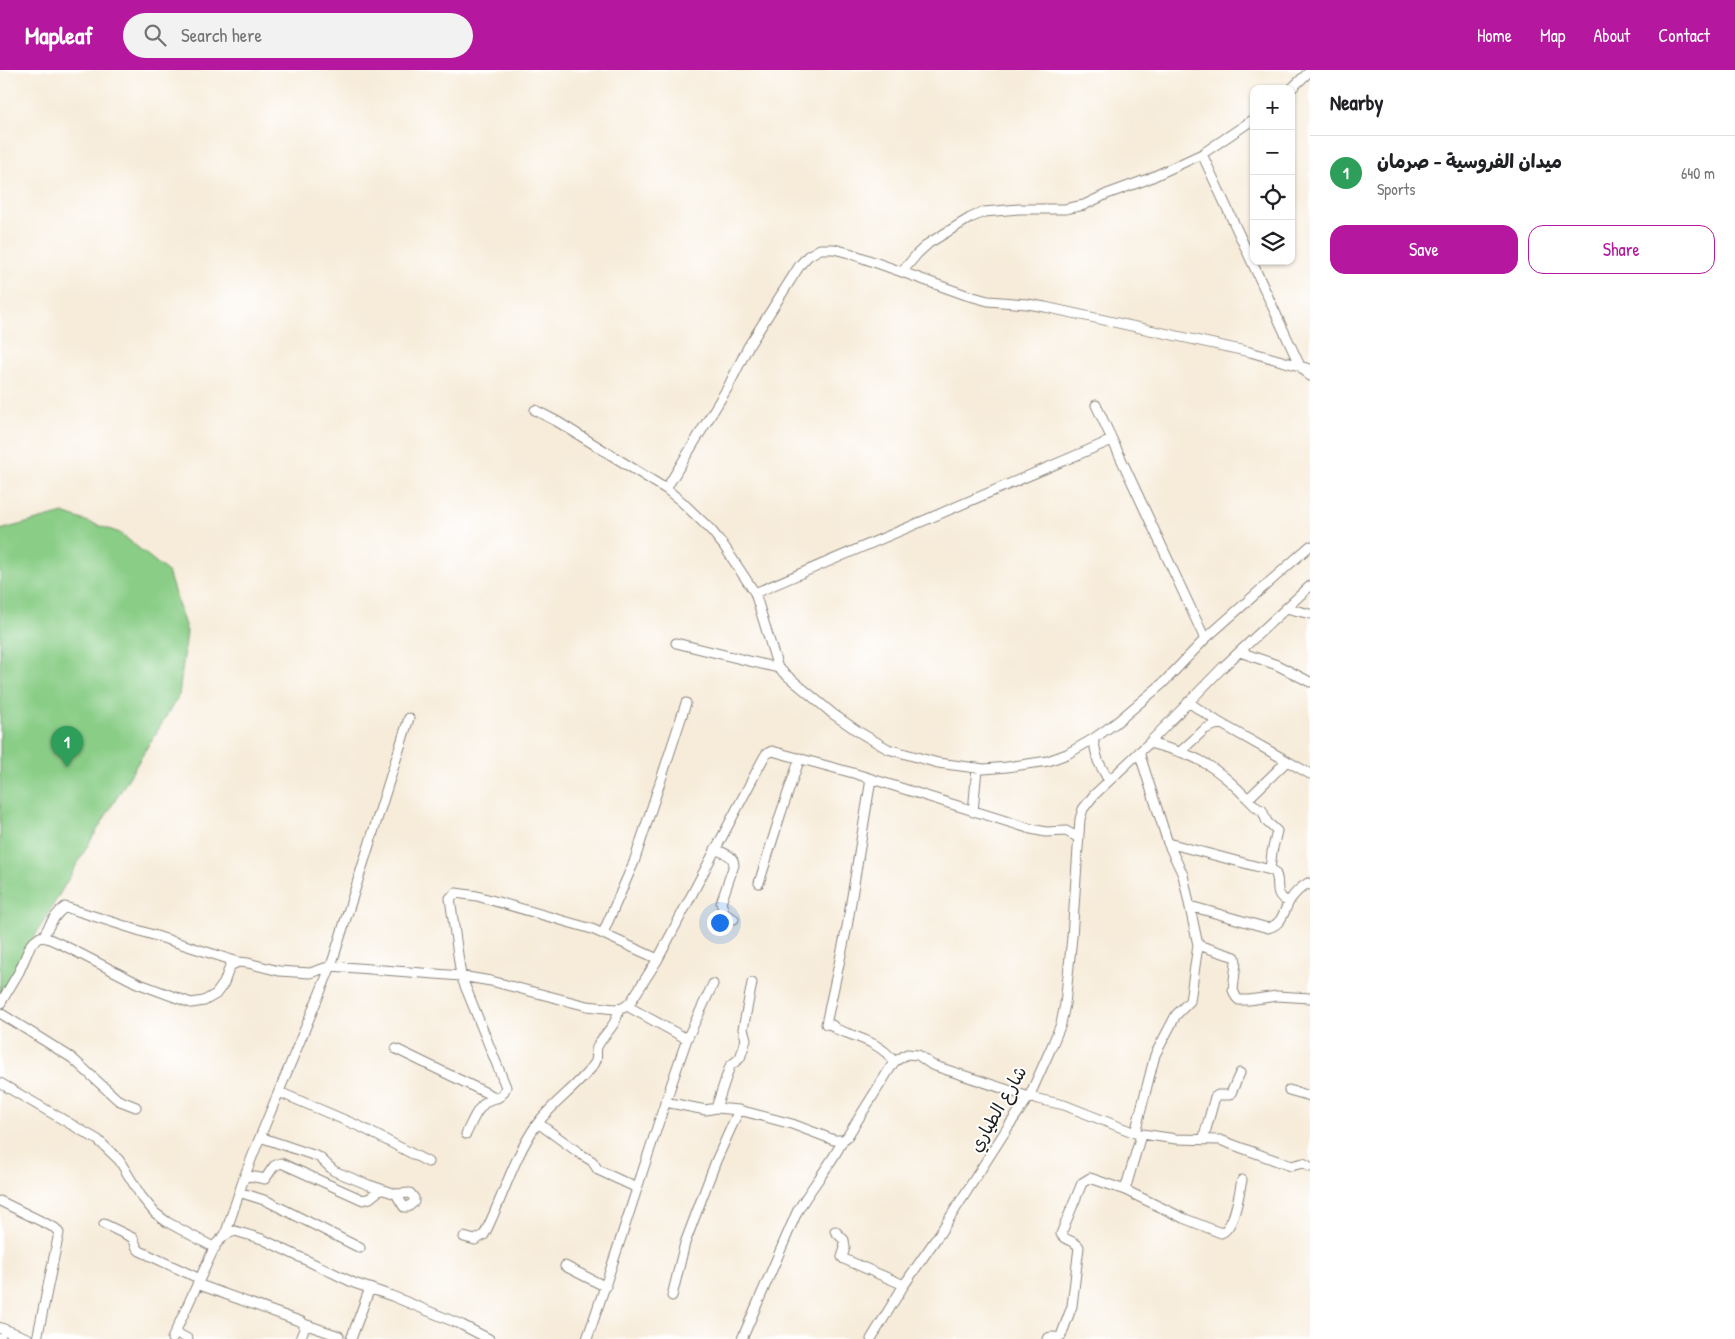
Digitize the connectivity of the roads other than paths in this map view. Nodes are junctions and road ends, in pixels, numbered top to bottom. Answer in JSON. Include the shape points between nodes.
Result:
{"nodes":[{"id":1,"x":1310,"y":71,"type":"edge"},
{"id":2,"x":1295,"y":85,"type":"edge"},
{"id":3,"x":1250,"y":122,"type":"edge"},
{"id":4,"x":1202,"y":154,"type":"junction"},
{"id":5,"x":902,"y":272,"type":"junction"},
{"id":6,"x":1300,"y":366,"type":"junction"},
{"id":7,"x":1310,"y":369,"type":"edge"},
{"id":8,"x":1310,"y":376,"type":"edge"},
{"id":9,"x":1096,"y":405,"type":"dead end"},
{"id":10,"x":535,"y":410,"type":"dead end"},
{"id":11,"x":1112,"y":440,"type":"junction"},
{"id":12,"x":666,"y":489,"type":"junction"},
{"id":13,"x":1310,"y":546,"type":"edge"},
{"id":14,"x":1310,"y":586,"type":"edge"},
{"id":15,"x":755,"y":593,"type":"junction"},
{"id":16,"x":1286,"y":608,"type":"junction"},
{"id":17,"x":1310,"y":614,"type":"edge"},
{"id":18,"x":1205,"y":639,"type":"junction"},
{"id":19,"x":676,"y":643,"type":"dead end"},
{"id":20,"x":1240,"y":652,"type":"junction"},
{"id":21,"x":778,"y":668,"type":"junction"},
{"id":22,"x":1310,"y":682,"type":"edge"},
{"id":23,"x":1188,"y":702,"type":"junction"},
{"id":24,"x":686,"y":703,"type":"dead end"},
{"id":25,"x":409,"y":718,"type":"dead end"},
{"id":26,"x":1220,"y":723,"type":"junction"},
{"id":27,"x":1093,"y":739,"type":"junction"},
{"id":28,"x":1150,"y":743,"type":"junction"},
{"id":29,"x":1139,"y":752,"type":"junction"},
{"id":30,"x":1180,"y":752,"type":"junction"},
{"id":31,"x":800,"y":758,"type":"junction"},
{"id":32,"x":1287,"y":760,"type":"junction"},
{"id":33,"x":977,"y":768,"type":"junction"},
{"id":34,"x":1310,"y":774,"type":"edge"},
{"id":35,"x":871,"y":779,"type":"junction"},
{"id":36,"x":1109,"y":781,"type":"junction"},
{"id":37,"x":1248,"y":799,"type":"junction"},
{"id":38,"x":973,"y":812,"type":"junction"},
{"id":39,"x":1079,"y":838,"type":"junction"},
{"id":40,"x":1168,"y":843,"type":"junction"},
{"id":41,"x":715,"y":850,"type":"junction"},
{"id":42,"x":1270,"y":870,"type":"junction"},
{"id":43,"x":759,"y":883,"type":"dead end"},
{"id":44,"x":1310,"y":885,"type":"edge"},
{"id":45,"x":1289,"y":902,"type":"junction"},
{"id":46,"x":1190,"y":906,"type":"junction"},
{"id":47,"x":734,"y":919,"type":"dead end"},
{"id":48,"x":603,"y":933,"type":"junction"},
{"id":49,"x":43,"y":937,"type":"junction"},
{"id":50,"x":1198,"y":945,"type":"junction"},
{"id":51,"x":658,"y":959,"type":"junction"},
{"id":52,"x":238,"y":962,"type":"junction"},
{"id":53,"x":331,"y":966,"type":"junction"},
{"id":54,"x":461,"y":976,"type":"junction"},
{"id":55,"x":752,"y":983,"type":"dead end"},
{"id":56,"x":712,"y":984,"type":"dead end"},
{"id":57,"x":1310,"y":998,"type":"edge"},
{"id":58,"x":0,"y":1004,"type":"edge"},
{"id":59,"x":623,"y":1008,"type":"junction"},
{"id":60,"x":0,"y":1013,"type":"edge"},
{"id":61,"x":687,"y":1039,"type":"junction"},
{"id":62,"x":396,"y":1048,"type":"dead end"},
{"id":63,"x":894,"y":1062,"type":"junction"},
{"id":64,"x":1240,"y":1073,"type":"dead end"},
{"id":65,"x":0,"y":1083,"type":"edge"},
{"id":66,"x":1289,"y":1090,"type":"dead end"},
{"id":67,"x":279,"y":1092,"type":"junction"},
{"id":68,"x":1310,"y":1096,"type":"edge"},
{"id":69,"x":1029,"y":1097,"type":"junction"},
{"id":70,"x":497,"y":1099,"type":"junction"},
{"id":71,"x":664,"y":1102,"type":"junction"},
{"id":72,"x":136,"y":1107,"type":"dead end"},
{"id":73,"x":716,"y":1108,"type":"junction"},
{"id":74,"x":739,"y":1110,"type":"junction"},
{"id":75,"x":538,"y":1123,"type":"junction"},
{"id":76,"x":466,"y":1134,"type":"dead end"},
{"id":77,"x":1138,"y":1134,"type":"junction"},
{"id":78,"x":260,"y":1137,"type":"junction"},
{"id":79,"x":843,"y":1140,"type":"junction"},
{"id":80,"x":1203,"y":1140,"type":"junction"},
{"id":81,"x":428,"y":1162,"type":"dead end"},
{"id":82,"x":1310,"y":1167,"type":"edge"},
{"id":83,"x":245,"y":1175,"type":"junction"},
{"id":84,"x":1242,"y":1180,"type":"dead end"},
{"id":85,"x":637,"y":1188,"type":"junction"},
{"id":86,"x":381,"y":1189,"type":"junction"},
{"id":87,"x":1125,"y":1190,"type":"junction"},
{"id":88,"x":239,"y":1192,"type":"junction"},
{"id":89,"x":396,"y":1194,"type":"dead end"},
{"id":90,"x":0,"y":1201,"type":"edge"},
{"id":91,"x":104,"y":1224,"type":"dead end"},
{"id":92,"x":835,"y":1231,"type":"dead end"},
{"id":93,"x":225,"y":1235,"type":"junction"},
{"id":94,"x":464,"y":1237,"type":"dead end"},
{"id":95,"x":215,"y":1248,"type":"junction"},
{"id":96,"x":360,"y":1248,"type":"dead end"},
{"id":97,"x":565,"y":1266,"type":"dead end"},
{"id":98,"x":198,"y":1282,"type":"junction"},
{"id":99,"x":904,"y":1285,"type":"junction"},
{"id":100,"x":606,"y":1287,"type":"junction"},
{"id":101,"x":370,"y":1288,"type":"junction"},
{"id":102,"x":672,"y":1296,"type":"dead end"},
{"id":103,"x":304,"y":1324,"type":"junction"},
{"id":104,"x":0,"y":1328,"type":"edge"},
{"id":105,"x":174,"y":1336,"type":"edge"},
{"id":106,"x":339,"y":1336,"type":"dead end"},
{"id":107,"x":28,"y":1339,"type":"edge"},
{"id":108,"x":37,"y":1339,"type":"edge"},
{"id":109,"x":188,"y":1339,"type":"edge"},
{"id":110,"x":300,"y":1339,"type":"edge"},
{"id":111,"x":351,"y":1339,"type":"edge"},
{"id":112,"x":488,"y":1339,"type":"edge"},
{"id":113,"x":588,"y":1339,"type":"edge"},
{"id":114,"x":742,"y":1339,"type":"edge"},
{"id":115,"x":871,"y":1339,"type":"edge"},
{"id":116,"x":1047,"y":1339,"type":"edge"}],
"edges":[{"from":1,"to":2,"type":"street"},
{"from":3,"to":4,"type":"street"},
{"from":4,"to":5,"type":"street","via":[[1084,205],[1065,209],[984,212],[929,243]]},
{"from":4,"to":6,"type":"street"},
{"from":5,"to":6,"type":"street","via":[[988,301],[1045,307]]},
{"from":5,"to":12,"type":"street","via":[[834,249],[820,249],[808,256],[775,302]]},
{"from":6,"to":7,"type":"street"},
{"from":6,"to":8,"type":"street"},
{"from":9,"to":11,"type":"street"},
{"from":10,"to":12,"type":"street"},
{"from":11,"to":15,"type":"street"},
{"from":11,"to":18,"type":"street"},
{"from":12,"to":15,"type":"street","via":[[711,530]]},
{"from":13,"to":18,"type":"street"},
{"from":14,"to":16,"type":"street","name":"شارع الطياري"},
{"from":15,"to":21,"type":"street"},
{"from":16,"to":17,"type":"street"},
{"from":16,"to":20,"type":"street","name":"شارع الطياري"},
{"from":18,"to":27,"type":"street","via":[[1162,683]]},
{"from":19,"to":21,"type":"street"},
{"from":20,"to":22,"type":"street","via":[[1277,665]]},
{"from":20,"to":23,"type":"street","name":"شارع الطياري"},
{"from":21,"to":33,"type":"street","via":[[833,714],[888,749],[938,763]]},
{"from":23,"to":26,"type":"street"},
{"from":23,"to":28,"type":"street","name":"شارع الطياري"},
{"from":24,"to":48,"type":"street","via":[[634,862]]},
{"from":25,"to":53,"type":"street"},
{"from":26,"to":30,"type":"street","via":[[1205,729]]},
{"from":26,"to":32,"type":"street"},
{"from":27,"to":33,"type":"street","via":[[1048,761]]},
{"from":27,"to":36,"type":"street","via":[[1098,761]]},
{"from":28,"to":29,"type":"street","name":"شارع الطياري"},
{"from":28,"to":30,"type":"street"},
{"from":29,"to":36,"type":"street","name":"شارع الطياري"},
{"from":29,"to":40,"type":"street"},
{"from":30,"to":37,"type":"street","via":[[1217,771]]},
{"from":31,"to":35,"type":"street"},
{"from":31,"to":41,"type":"street","via":[[776,751],[764,756]]},
{"from":31,"to":43,"type":"street"},
{"from":32,"to":34,"type":"street"},
{"from":32,"to":37,"type":"street"},
{"from":33,"to":38,"type":"street"},
{"from":35,"to":38,"type":"street"},
{"from":35,"to":63,"type":"street","via":[[847,927],[826,1024],[874,1044],[890,1055]]},
{"from":36,"to":39,"type":"street","name":"شارع الطياري","via":[[1083,809]]},
{"from":37,"to":42,"type":"street","via":[[1262,810],[1267,822],[1277,831]]},
{"from":38,"to":39,"type":"street","via":[[1031,829],[1066,832]]},
{"from":39,"to":69,"type":"street","name":"شارع الطياري","via":[[1063,1016]]},
{"from":40,"to":42,"type":"street"},
{"from":40,"to":46,"type":"street","via":[[1183,875]]},
{"from":41,"to":47,"type":"street","via":[[734,860],[721,903],[725,914]]},
{"from":41,"to":51,"type":"street"},
{"from":42,"to":45,"type":"street","via":[[1277,876],[1280,896]]},
{"from":44,"to":45,"type":"street","via":[[1303,886]]},
{"from":45,"to":46,"type":"street","via":[[1283,918],[1268,928]]},
{"from":46,"to":50,"type":"street"},
{"from":48,"to":51,"type":"street"},
{"from":48,"to":54,"type":"street","via":[[476,896],[453,893],[450,898]]},
{"from":49,"to":52,"type":"street","via":[[52,920],[65,907]]},
{"from":49,"to":52,"type":"street","via":[[125,977],[192,1003],[216,994],[230,966]]},
{"from":49,"to":58,"type":"street","via":[[31,944]]},
{"from":50,"to":57,"type":"street","via":[[1234,956],[1233,990],[1239,1000],[1277,996]]},
{"from":50,"to":77,"type":"street","via":[[1190,1001],[1176,1015],[1158,1048]]},
{"from":51,"to":59,"type":"street"},
{"from":52,"to":53,"type":"street","via":[[279,971],[310,973]]},
{"from":53,"to":54,"type":"street"},
{"from":53,"to":67,"type":"street"},
{"from":54,"to":59,"type":"street","via":[[498,982],[588,1006]]},
{"from":54,"to":70,"type":"street","via":[[506,1087]]},
{"from":55,"to":73,"type":"street","via":[[743,1028],[744,1046],[740,1058],[730,1066]]},
{"from":56,"to":61,"type":"street"},
{"from":59,"to":61,"type":"street"},
{"from":59,"to":75,"type":"street","via":[[596,1047],[596,1062]]},
{"from":60,"to":72,"type":"street","via":[[72,1058],[118,1100]]},
{"from":61,"to":71,"type":"street"},
{"from":62,"to":70,"type":"street"},
{"from":63,"to":69,"type":"street","via":[[907,1054],[918,1055],[932,1065]]},
{"from":63,"to":79,"type":"street","via":[[848,1137]]},
{"from":64,"to":80,"type":"street","via":[[1231,1093],[1215,1097]]},
{"from":65,"to":95,"type":"street","via":[[98,1140],[119,1160],[155,1213]]},
{"from":66,"to":68,"type":"street"},
{"from":67,"to":78,"type":"street"},
{"from":67,"to":81,"type":"street","via":[[369,1131]]},
{"from":69,"to":77,"type":"street","via":[[1064,1105]]},
{"from":69,"to":99,"type":"street","name":"شارع الطياري"},
{"from":70,"to":76,"type":"street","via":[[487,1100]]},
{"from":71,"to":73,"type":"street","via":[[706,1110]]},
{"from":71,"to":85,"type":"street"},
{"from":73,"to":74,"type":"street"},
{"from":74,"to":79,"type":"street"},
{"from":74,"to":102,"type":"street","via":[[685,1243]]},
{"from":75,"to":85,"type":"street","via":[[592,1161],[598,1170]]},
{"from":75,"to":94,"type":"street","via":[[510,1174],[484,1234],[475,1240]]},
{"from":77,"to":80,"type":"street"},
{"from":77,"to":87,"type":"street"},
{"from":78,"to":83,"type":"street"},
{"from":78,"to":86,"type":"street","via":[[319,1158],[334,1171]]},
{"from":79,"to":114,"type":"street","via":[[797,1212]]},
{"from":80,"to":82,"type":"street","via":[[1220,1140],[1291,1166],[1303,1163]]},
{"from":83,"to":86,"type":"street","via":[[265,1179],[274,1166],[284,1163],[363,1200]]},
{"from":83,"to":88,"type":"street"},
{"from":84,"to":87,"type":"street","via":[[1229,1226],[1221,1233]]},
{"from":85,"to":100,"type":"street"},
{"from":86,"to":89,"type":"street"},
{"from":87,"to":116,"type":"street","via":[[1090,1178],[1082,1183],[1061,1234],[1079,1247],[1072,1306],[1062,1334],[1058,1338]]},
{"from":88,"to":93,"type":"street"},
{"from":88,"to":96,"type":"street","via":[[267,1201]]},
{"from":90,"to":108,"type":"street","via":[[59,1233]]},
{"from":91,"to":98,"type":"street","via":[[133,1238],[139,1250]]},
{"from":92,"to":99,"type":"street","via":[[844,1240],[844,1259]]},
{"from":93,"to":95,"type":"street"},
{"from":93,"to":101,"type":"street","via":[[234,1231],[262,1239]]},
{"from":95,"to":98,"type":"street"},
{"from":97,"to":100,"type":"street"},
{"from":98,"to":103,"type":"street"},
{"from":98,"to":105,"type":"street"},
{"from":99,"to":115,"type":"street","name":"شارع الطياري"},
{"from":100,"to":113,"type":"street"},
{"from":101,"to":111,"type":"street"},
{"from":101,"to":112,"type":"street","via":[[462,1325]]},
{"from":103,"to":106,"type":"street"},
{"from":103,"to":110,"type":"street"},
{"from":104,"to":107,"type":"main road"},
{"from":105,"to":109,"type":"street"}]}
